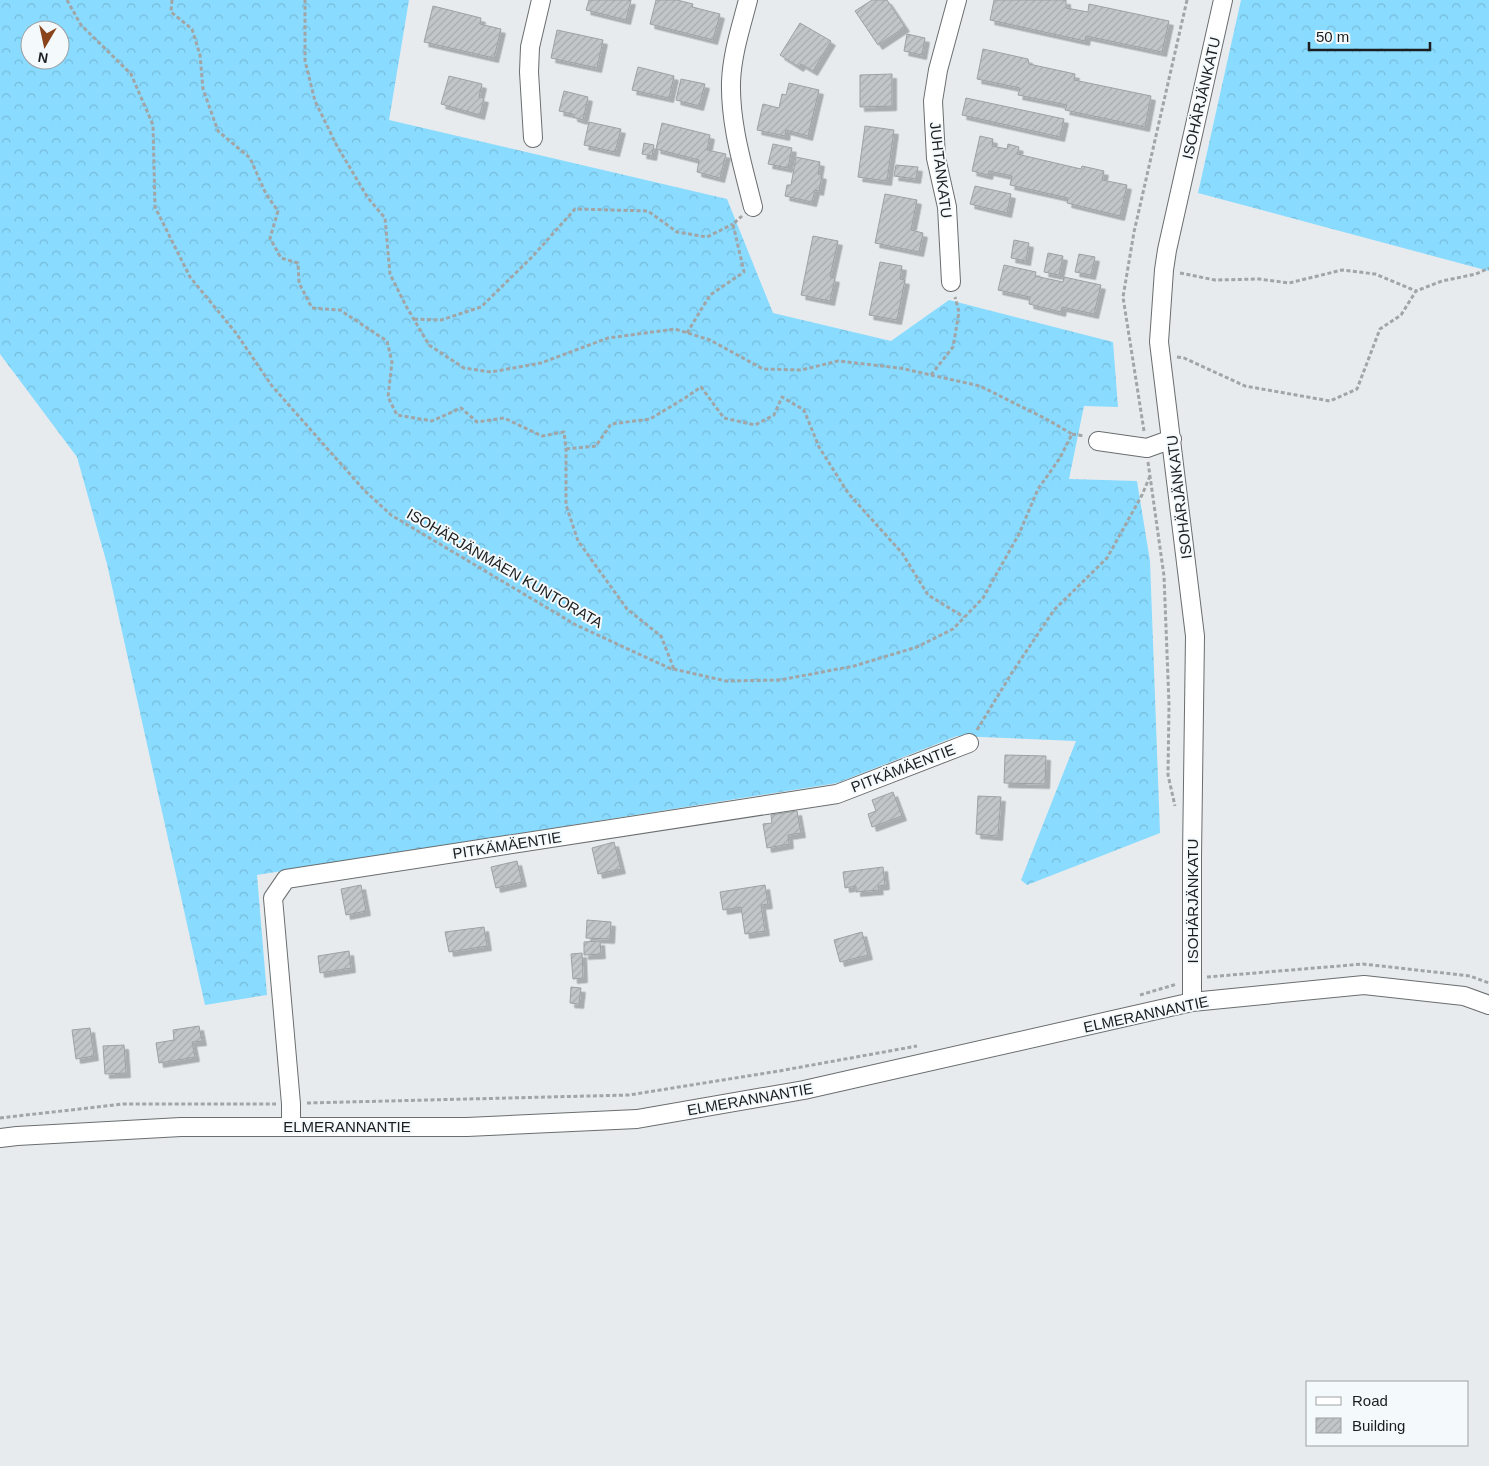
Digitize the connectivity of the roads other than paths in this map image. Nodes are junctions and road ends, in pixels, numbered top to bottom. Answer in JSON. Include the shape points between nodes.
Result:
{"nodes":[{"id":1,"x":541,"y":0,"type":"edge"},
{"id":2,"x":748,"y":0,"type":"edge"},
{"id":3,"x":957,"y":0,"type":"edge"},
{"id":4,"x":1223,"y":0,"type":"edge"},
{"id":5,"x":533,"y":138,"type":"dead end"},
{"id":6,"x":753,"y":207,"type":"road end"},
{"id":7,"x":951,"y":282,"type":"road end"},
{"id":8,"x":1172,"y":439,"type":"junction"},
{"id":9,"x":1098,"y":441,"type":"dead end"},
{"id":10,"x":969,"y":743,"type":"road end"},
{"id":11,"x":1192,"y":1002,"type":"junction"},
{"id":12,"x":1489,"y":1005,"type":"edge"},
{"id":13,"x":291,"y":1126,"type":"junction"},
{"id":14,"x":0,"y":1138,"type":"edge"}],
"edges":[{"from":1,"to":5,"type":"street","via":[[530,47]]},
{"from":2,"to":6,"type":"street","via":[[731,82],[733,122]]},
{"from":3,"to":7,"type":"street","name":"JUHTANKATU","via":[[933,101],[936,158],[947,207]]},
{"from":4,"to":8,"type":"street","name":"ISOHÄRJÄNKATU","via":[[1164,270],[1159,342]]},
{"from":8,"to":9,"type":"street","via":[[1147,448]]},
{"from":8,"to":11,"type":"street","name":"ISOHÄRJÄNKATU","via":[[1195,636],[1192,856],[1182,979]]},
{"from":10,"to":13,"type":"street","name":"PITKÄMÄENTIE","via":[[837,794],[286,878],[273,898]]},
{"from":11,"to":12,"type":"street","name":"ELMERANNANTIE","via":[[1364,985],[1464,996]]},
{"from":11,"to":13,"type":"street","name":"ELMERANNANTIE","via":[[804,1090],[637,1118],[467,1127]]},
{"from":13,"to":14,"type":"street","name":"ELMERANNANTIE","via":[[181,1126]]}]}
